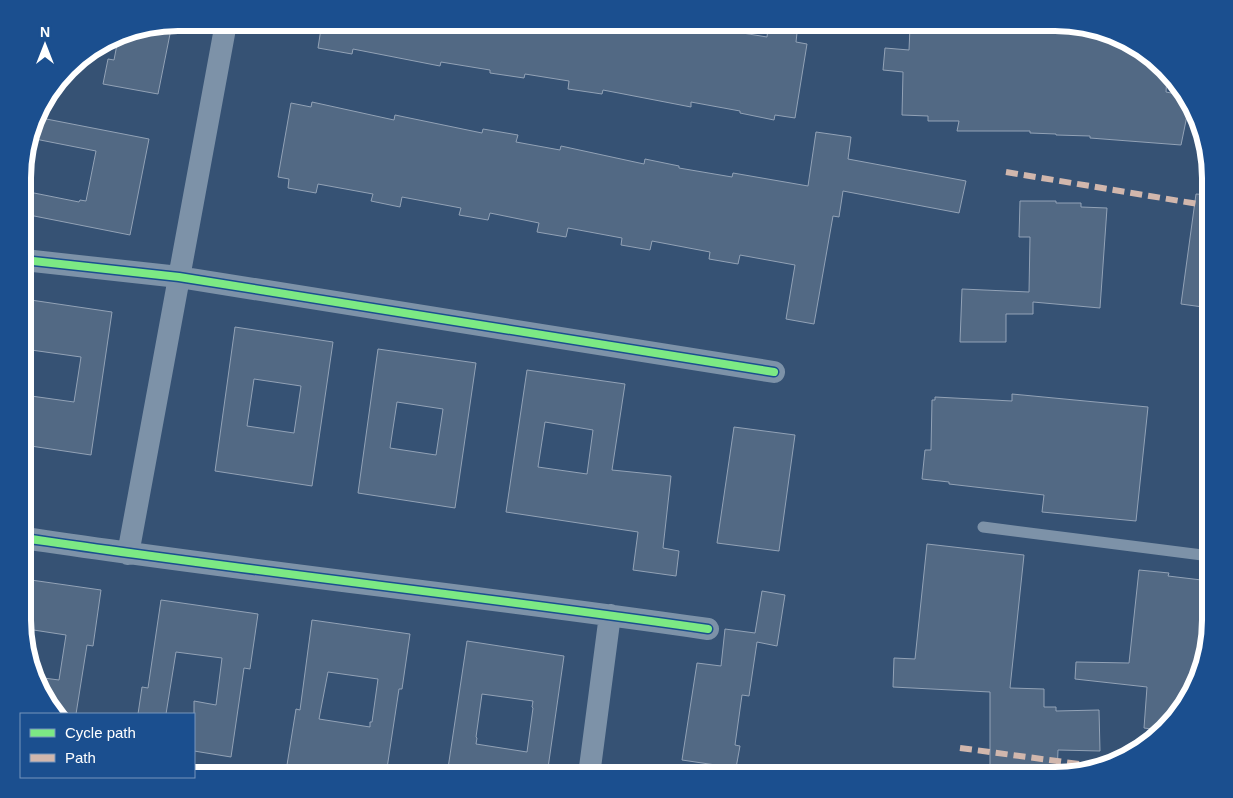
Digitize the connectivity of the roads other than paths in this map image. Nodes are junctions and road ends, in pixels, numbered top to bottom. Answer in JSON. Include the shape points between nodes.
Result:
{"nodes":[{"id":1,"x":224,"y":32,"type":"edge"},
{"id":2,"x":31,"y":261,"type":"edge"},
{"id":3,"x":179,"y":276,"type":"junction"},
{"id":4,"x":774,"y":372,"type":"dead end"},
{"id":5,"x":983,"y":528,"type":"dead end"},
{"id":6,"x":31,"y":539,"type":"edge"},
{"id":7,"x":128,"y":554,"type":"junction"},
{"id":8,"x":1201,"y":555,"type":"edge"},
{"id":9,"x":610,"y":615,"type":"junction"},
{"id":10,"x":708,"y":630,"type":"dead end"},
{"id":11,"x":590,"y":767,"type":"edge"}],
"edges":[{"from":1,"to":3,"type":"street"},
{"from":2,"to":3,"type":"street"},
{"from":3,"to":4,"type":"street"},
{"from":3,"to":7,"type":"street"},
{"from":5,"to":8,"type":"lane"},
{"from":6,"to":7,"type":"street"},
{"from":7,"to":9,"type":"street"},
{"from":9,"to":10,"type":"street"},
{"from":9,"to":11,"type":"street"}]}
